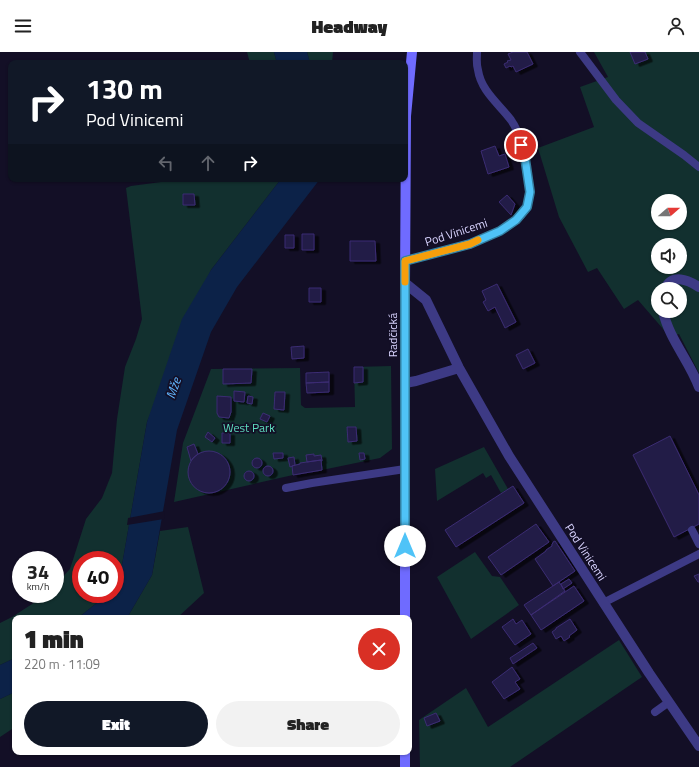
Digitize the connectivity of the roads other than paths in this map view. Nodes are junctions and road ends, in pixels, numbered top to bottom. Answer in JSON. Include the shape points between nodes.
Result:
{"nodes":[{"id":1,"x":412,"y":52,"type":"edge"},
{"id":2,"x":477,"y":52,"type":"edge"},
{"id":3,"x":580,"y":52,"type":"edge"},
{"id":4,"x":408,"y":95,"type":"edge"},
{"id":5,"x":699,"y":167,"type":"edge"},
{"id":6,"x":406,"y":182,"type":"edge"},
{"id":7,"x":405,"y":261,"type":"junction"},
{"id":8,"x":671,"y":282,"type":"edge"},
{"id":9,"x":405,"y":283,"type":"junction"},
{"id":10,"x":699,"y":287,"type":"edge"},
{"id":11,"x":665,"y":318,"type":"edge"},
{"id":12,"x":459,"y":368,"type":"junction"},
{"id":13,"x":405,"y":383,"type":"junction"},
{"id":14,"x":699,"y":387,"type":"edge"},
{"id":15,"x":405,"y":469,"type":"junction"},
{"id":16,"x":286,"y":488,"type":"dead end"},
{"id":17,"x":692,"y":530,"type":"dead end"},
{"id":18,"x":699,"y":544,"type":"edge"},
{"id":19,"x":699,"y":554,"type":"edge"},
{"id":20,"x":603,"y":603,"type":"junction"},
{"id":21,"x":405,"y":615,"type":"edge"},
{"id":22,"x":669,"y":702,"type":"junction"},
{"id":23,"x":655,"y":712,"type":"dead end"},
{"id":24,"x":699,"y":746,"type":"edge"},
{"id":25,"x":405,"y":755,"type":"edge"},
{"id":26,"x":405,"y":767,"type":"edge"}],
"edges":[{"from":1,"to":4,"type":"street","name":"Radčická"},
{"from":2,"to":7,"type":"lane","name":"Pod Vinicemi","via":[[480,79],[518,133],[530,192],[527,207],[516,220],[500,231],[470,244]]},
{"from":3,"to":5,"type":"lane","via":[[616,100],[638,123]]},
{"from":6,"to":7,"type":"street","name":"Radčická"},
{"from":7,"to":9,"type":"street","name":"Radčická"},
{"from":8,"to":10,"type":"street","via":[[685,280]]},
{"from":9,"to":12,"type":"street","name":"Pod Vinicemi","via":[[426,300]]},
{"from":9,"to":13,"type":"street","name":"Radčická"},
{"from":11,"to":14,"type":"street"},
{"from":12,"to":13,"type":"street"},
{"from":12,"to":20,"type":"street","name":"Pod Vinicemi","via":[[509,456]]},
{"from":13,"to":15,"type":"street","name":"Radčická"},
{"from":15,"to":16,"type":"lane"},
{"from":15,"to":21,"type":"street","name":"Radčická"},
{"from":17,"to":18,"type":"lane"},
{"from":19,"to":20,"type":"lane"},
{"from":20,"to":22,"type":"street","name":"Pod Vinicemi"},
{"from":22,"to":23,"type":"lane"},
{"from":22,"to":24,"type":"street","name":"Pod Vinicemi"},
{"from":25,"to":26,"type":"street"}]}
